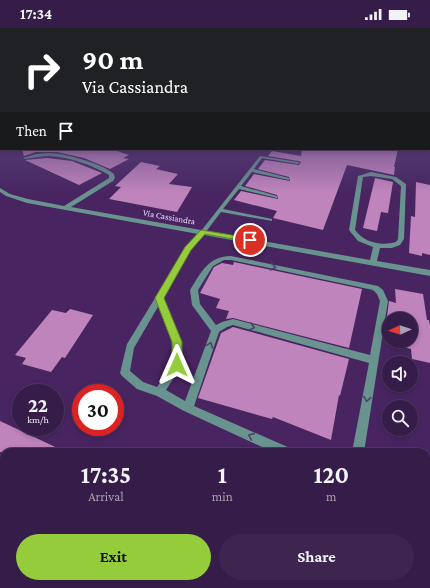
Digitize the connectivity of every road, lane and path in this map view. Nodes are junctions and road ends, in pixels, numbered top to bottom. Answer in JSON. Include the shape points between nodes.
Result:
{"nodes":[{"id":1,"x":25,"y":158,"type":"dead end"},
{"id":2,"x":298,"y":163,"type":"dead end"},
{"id":3,"x":251,"y":170,"type":"junction"},
{"id":4,"x":287,"y":179,"type":"dead end"},
{"id":5,"x":238,"y":187,"type":"junction"},
{"id":6,"x":0,"y":190,"type":"edge"},
{"id":7,"x":275,"y":197,"type":"dead end"},
{"id":8,"x":65,"y":208,"type":"junction"},
{"id":9,"x":221,"y":210,"type":"junction"},
{"id":10,"x":270,"y":220,"type":"dead end"},
{"id":11,"x":204,"y":232,"type":"junction"},
{"id":12,"x":377,"y":246,"type":"junction"},
{"id":13,"x":373,"y":262,"type":"junction"},
{"id":14,"x":430,"y":273,"type":"edge"},
{"id":15,"x":160,"y":298,"type":"junction"},
{"id":16,"x":216,"y":330,"type":"junction"},
{"id":17,"x":373,"y":360,"type":"junction"},
{"id":18,"x":159,"y":392,"type":"junction"},
{"id":19,"x":188,"y":408,"type":"junction"},
{"id":20,"x":277,"y":448,"type":"edge"},
{"id":21,"x":359,"y":448,"type":"edge"}],
"edges":[{"from":1,"to":8,"type":"street","via":[[57,155],[111,174],[111,180]]},
{"from":2,"to":3,"type":"lane","via":[[262,157]]},
{"from":3,"to":4,"type":"lane"},
{"from":3,"to":5,"type":"lane"},
{"from":5,"to":7,"type":"lane"},
{"from":5,"to":9,"type":"lane"},
{"from":6,"to":8,"type":"street","name":"Via Cassiandra","via":[[27,201]]},
{"from":8,"to":11,"type":"street","name":"Via Cassiandra"},
{"from":9,"to":10,"type":"lane"},
{"from":9,"to":11,"type":"lane"},
{"from":11,"to":13,"type":"street","name":"Via Cassiandra"},
{"from":11,"to":15,"type":"street","via":[[188,249]]},
{"from":12,"to":12,"type":"street","via":[[354,235],[352,230],[361,176],[366,175],[394,178],[404,185],[401,239],[398,244],[390,247]]},
{"from":12,"to":13,"type":"street"},
{"from":13,"to":14,"type":"street","name":"Via Cassiandra"},
{"from":15,"to":18,"type":"street","via":[[177,342],[177,365]]},
{"from":15,"to":18,"type":"street","via":[[130,347],[125,373],[140,386]]},
{"from":16,"to":17,"type":"street","one_way":true,"via":[[233,322]]},
{"from":16,"to":17,"type":"street","one_way":true,"via":[[196,305],[194,290],[211,264],[223,258],[231,258],[375,288],[384,301]]},
{"from":19,"to":16,"type":"street","one_way":true},
{"from":17,"to":21,"type":"street","one_way":true},
{"from":18,"to":19,"type":"street"},
{"from":20,"to":19,"type":"street","one_way":true}]}
